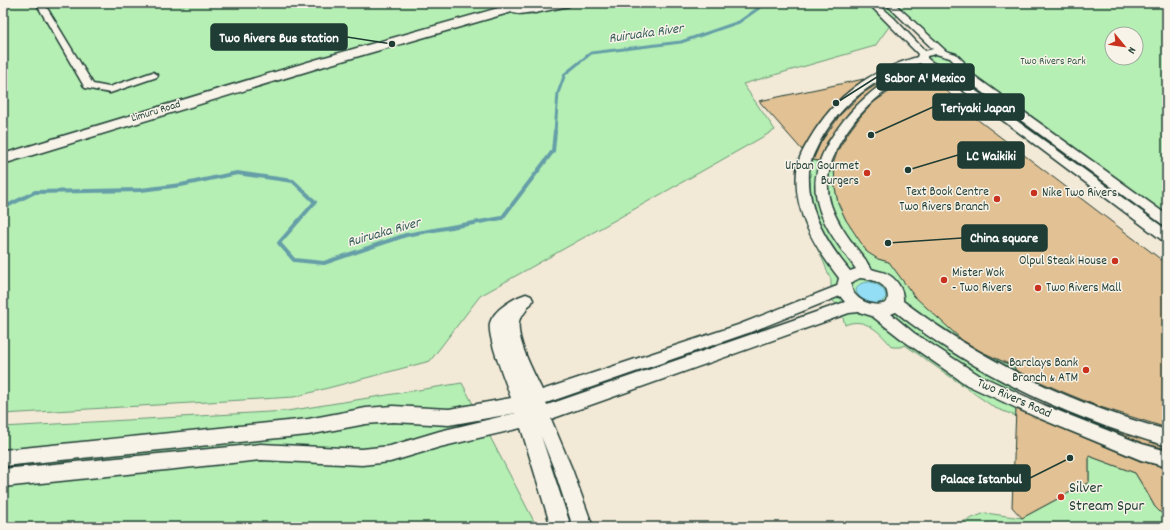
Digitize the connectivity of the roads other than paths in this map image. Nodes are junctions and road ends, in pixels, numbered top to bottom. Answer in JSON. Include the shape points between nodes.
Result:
{"nodes":[{"id":1,"x":40,"y":3,"type":"edge"},
{"id":2,"x":530,"y":3,"type":"edge"},
{"id":3,"x":547,"y":3,"type":"edge"},
{"id":4,"x":565,"y":3,"type":"edge"},
{"id":5,"x":872,"y":3,"type":"edge"},
{"id":6,"x":889,"y":3,"type":"edge"},
{"id":7,"x":510,"y":8,"type":"edge"},
{"id":8,"x":393,"y":42,"type":"junction"},
{"id":9,"x":942,"y":52,"type":"junction"},
{"id":10,"x":922,"y":56,"type":"junction"},
{"id":11,"x":309,"y":66,"type":"junction"},
{"id":12,"x":955,"y":67,"type":"junction"},
{"id":13,"x":936,"y":68,"type":"junction"},
{"id":14,"x":154,"y":75,"type":"dead end"},
{"id":15,"x":1022,"y":116,"type":"junction"},
{"id":16,"x":1009,"y":120,"type":"junction"},
{"id":17,"x":3,"y":159,"type":"edge"},
{"id":18,"x":1167,"y":221,"type":"edge"},
{"id":19,"x":1167,"y":236,"type":"edge"},
{"id":20,"x":867,"y":273,"type":"junction"},
{"id":21,"x":845,"y":284,"type":"junction"},
{"id":22,"x":895,"y":303,"type":"junction"},
{"id":23,"x":859,"y":306,"type":"junction"},
{"id":24,"x":876,"y":311,"type":"junction"},
{"id":25,"x":531,"y":410,"type":"junction"},
{"id":26,"x":1167,"y":438,"type":"edge"},
{"id":27,"x":3,"y":458,"type":"edge"},
{"id":28,"x":1167,"y":459,"type":"edge"},
{"id":29,"x":3,"y":478,"type":"edge"},
{"id":30,"x":561,"y":527,"type":"edge"},
{"id":31,"x":583,"y":527,"type":"edge"}],
"edges":[{"from":1,"to":14,"type":"street","via":[[90,86],[110,90]]},
{"from":2,"to":8,"type":"main road","name":"Limuru Road"},
{"from":3,"to":7,"type":"main road","name":"Limuru Road"},
{"from":4,"to":7,"type":"main road","name":"Limuru Road"},
{"from":5,"to":10,"type":"street","via":[[891,20]]},
{"from":6,"to":9,"type":"street"},
{"from":7,"to":8,"type":"main road","name":"Limuru Road"},
{"from":7,"to":11,"type":"main road","name":"Limuru Road","via":[[483,9]]},
{"from":8,"to":11,"type":"main road","name":"Limuru Road"},
{"from":9,"to":10,"type":"street","via":[[931,51]]},
{"from":9,"to":12,"type":"street","via":[[959,62]]},
{"from":10,"to":13,"type":"street"},
{"from":10,"to":21,"type":"street","via":[[859,88],[810,146],[803,169],[809,216]]},
{"from":11,"to":17,"type":"main road","name":"Limuru Road"},
{"from":12,"to":13,"type":"street"},
{"from":12,"to":15,"type":"street"},
{"from":13,"to":16,"type":"street"},
{"from":13,"to":20,"type":"street","via":[[915,70],[891,83],[856,114],[826,156],[822,174],[822,194],[829,216]]},
{"from":15,"to":16,"type":"street"},
{"from":15,"to":18,"type":"street"},
{"from":16,"to":19,"type":"street"},
{"from":20,"to":21,"type":"street","via":[[852,274]]},
{"from":20,"to":22,"type":"street","via":[[880,277],[890,284],[895,290]]},
{"from":21,"to":23,"type":"street","via":[[852,302]]},
{"from":21,"to":25,"type":"street","via":[[743,329],[586,384]]},
{"from":22,"to":24,"type":"street","via":[[891,308]]},
{"from":22,"to":26,"type":"street","name":"Two Rivers Road","via":[[923,326],[973,358],[1040,392],[1135,430]]},
{"from":23,"to":24,"type":"street"},
{"from":23,"to":25,"type":"street","via":[[848,307],[774,332],[609,392]]},
{"from":24,"to":28,"type":"street","name":"Two Rivers Road","via":[[908,337],[973,380],[1040,411],[1141,452]]},
{"from":25,"to":25,"type":"street","via":[[498,336],[498,322],[508,310],[526,300],[511,319],[511,335]]},
{"from":25,"to":27,"type":"street","via":[[449,417],[393,414],[366,416],[308,427]]},
{"from":25,"to":29,"type":"street","via":[[390,454],[362,457],[261,452]]},
{"from":25,"to":30,"type":"street","via":[[544,471]]},
{"from":25,"to":31,"type":"street","via":[[563,469]]}]}
